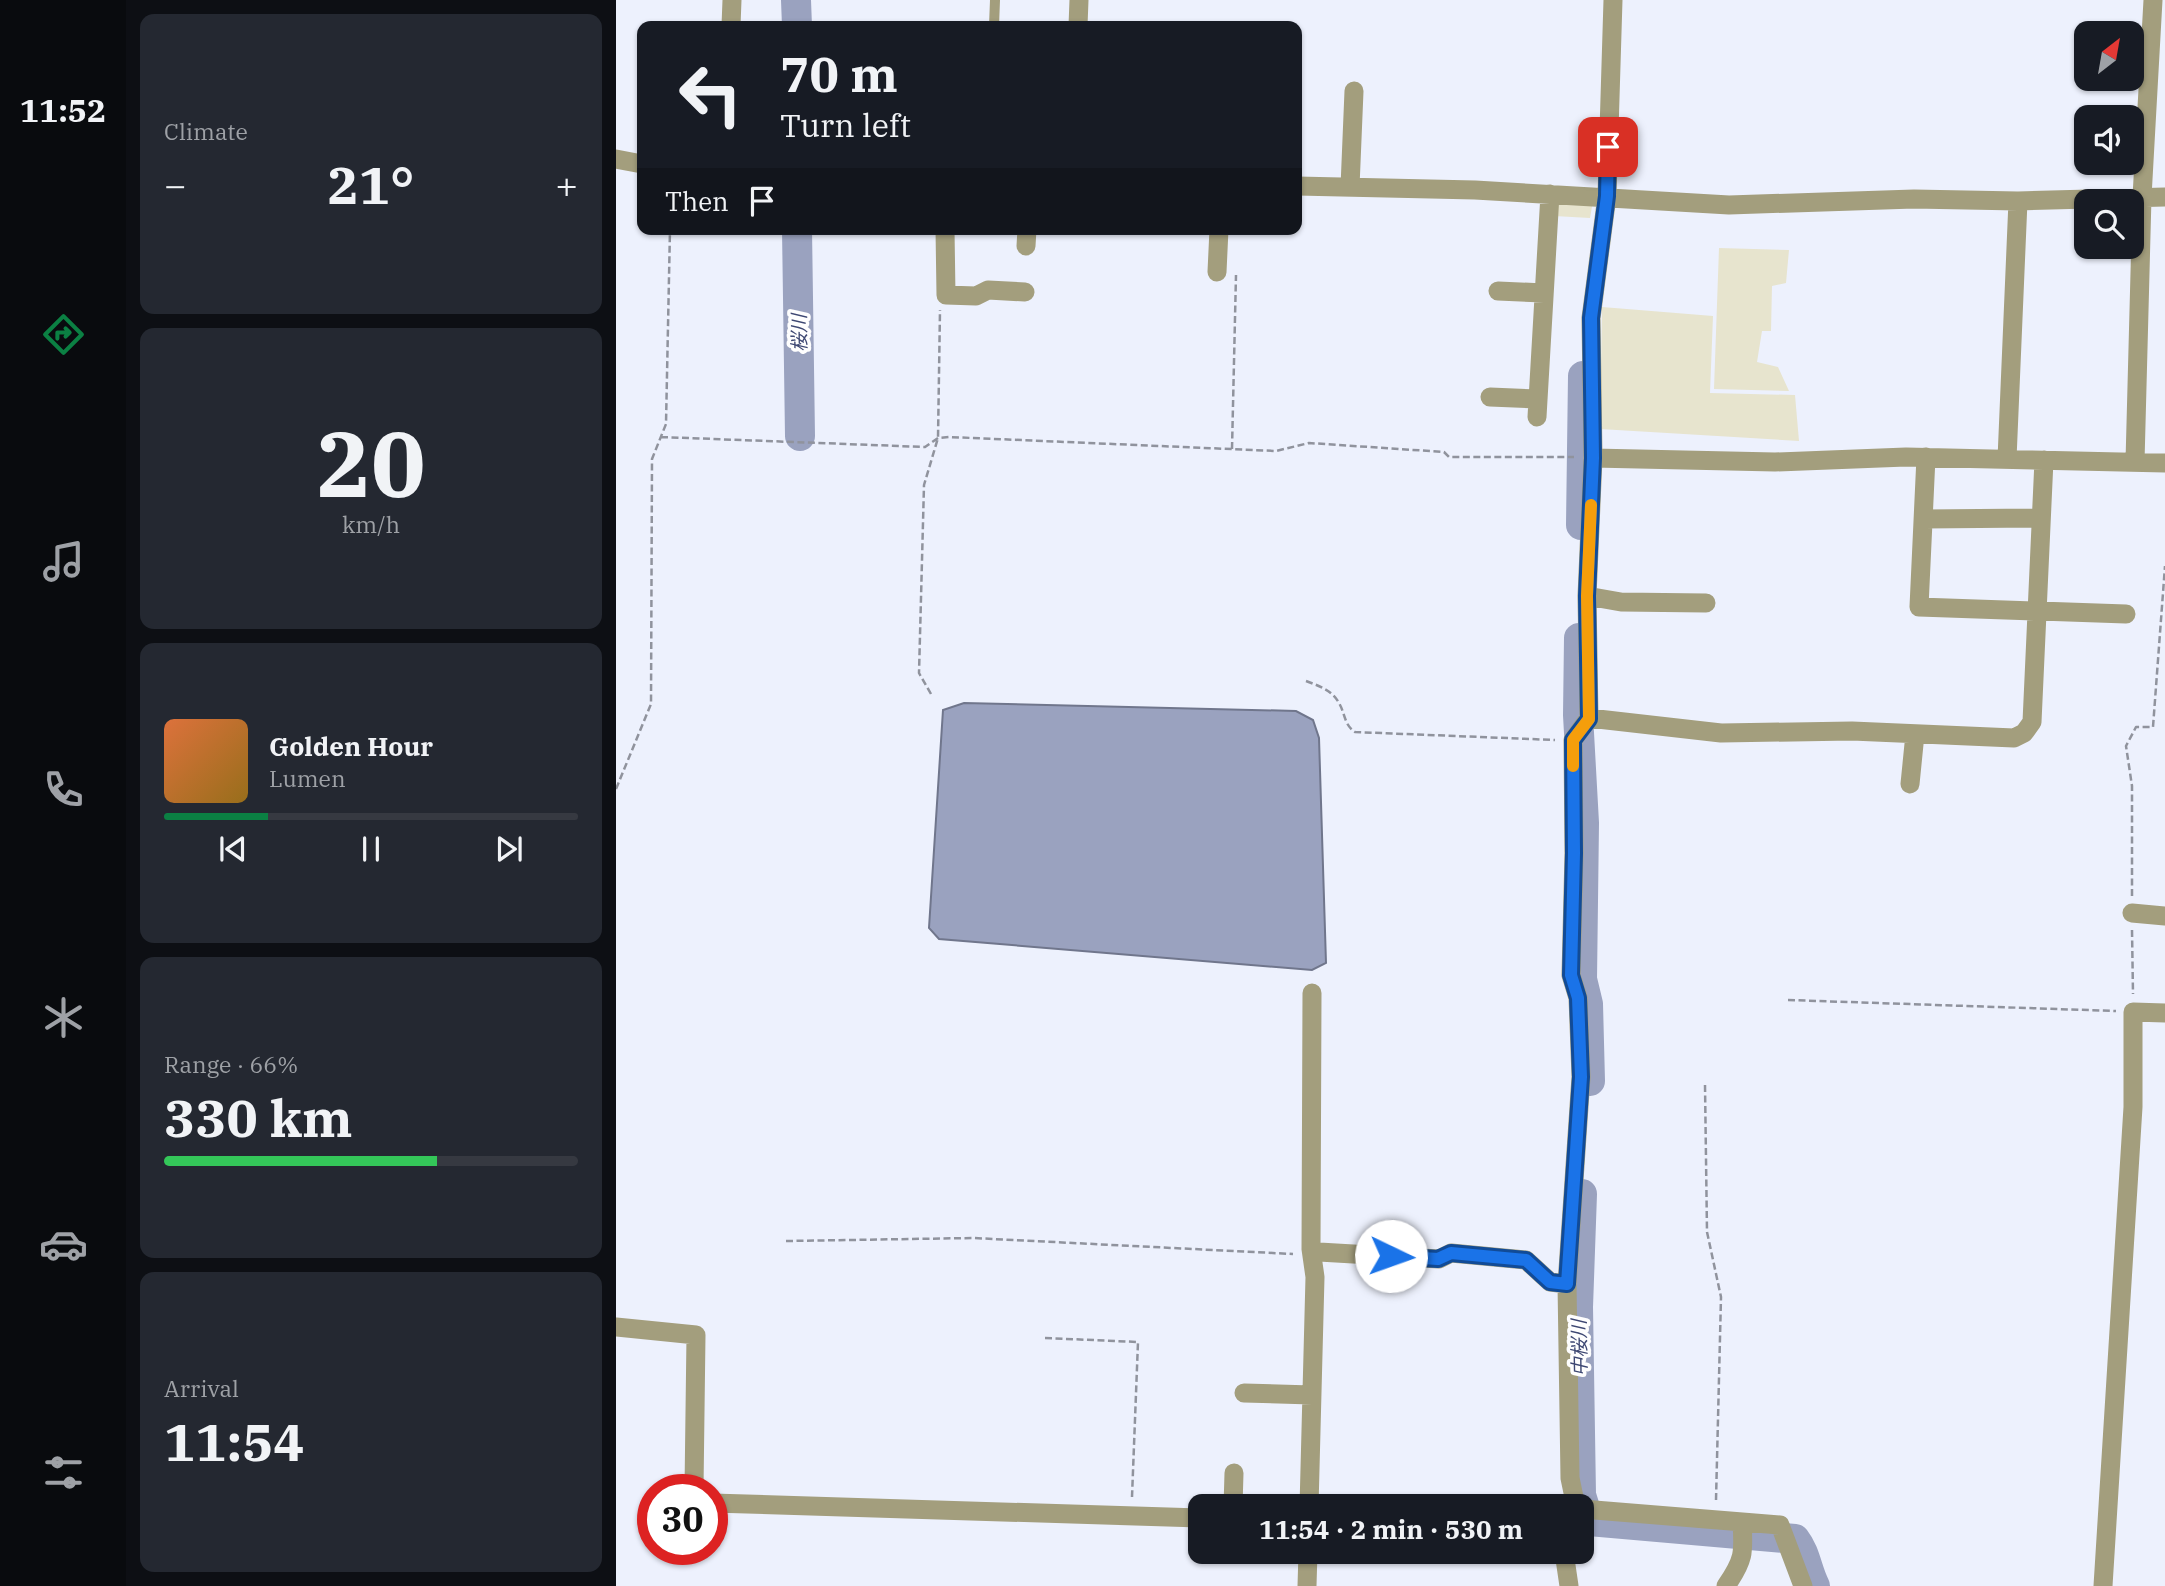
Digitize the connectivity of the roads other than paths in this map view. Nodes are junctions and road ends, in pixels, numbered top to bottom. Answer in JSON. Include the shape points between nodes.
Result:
{"nodes":[{"id":1,"x":732,"y":0,"type":"edge"},
{"id":2,"x":996,"y":0,"type":"edge"},
{"id":3,"x":1079,"y":0,"type":"edge"},
{"id":4,"x":1613,"y":0,"type":"edge"},
{"id":5,"x":2153,"y":0,"type":"edge"},
{"id":6,"x":731,"y":21,"type":"edge"},
{"id":7,"x":994,"y":21,"type":"edge"},
{"id":8,"x":1078,"y":21,"type":"edge"},
{"id":9,"x":1354,"y":91,"type":"dead end"},
{"id":10,"x":616,"y":159,"type":"edge"},
{"id":11,"x":637,"y":163,"type":"edge"},
{"id":12,"x":1302,"y":186,"type":"edge"},
{"id":13,"x":1350,"y":187,"type":"junction"},
{"id":14,"x":2142,"y":189,"type":"edge"},
{"id":15,"x":1550,"y":194,"type":"junction"},
{"id":16,"x":1607,"y":196,"type":"junction"},
{"id":17,"x":2144,"y":197,"type":"edge"},
{"id":18,"x":2165,"y":197,"type":"edge"},
{"id":19,"x":2074,"y":199,"type":"edge"},
{"id":20,"x":2018,"y":201,"type":"junction"},
{"id":21,"x":945,"y":235,"type":"edge"},
{"id":22,"x":1220,"y":235,"type":"edge"},
{"id":23,"x":2140,"y":259,"type":"edge"},
{"id":24,"x":1227,"y":271,"type":"road end"},
{"id":25,"x":1497,"y":291,"type":"dead end"},
{"id":26,"x":1026,"y":292,"type":"dead end"},
{"id":27,"x":1544,"y":293,"type":"junction"},
{"id":28,"x":1490,"y":397,"type":"dead end"},
{"id":29,"x":1926,"y":457,"type":"junction"},
{"id":30,"x":1586,"y":458,"type":"junction"},
{"id":31,"x":2007,"y":459,"type":"junction"},
{"id":32,"x":2044,"y":460,"type":"junction"},
{"id":33,"x":2135,"y":462,"type":"junction"},
{"id":34,"x":2165,"y":463,"type":"edge"},
{"id":35,"x":2041,"y":518,"type":"junction"},
{"id":36,"x":1924,"y":519,"type":"junction"},
{"id":37,"x":1587,"y":596,"type":"junction"},
{"id":38,"x":1706,"y":603,"type":"dead end"},
{"id":39,"x":2037,"y":611,"type":"junction"},
{"id":40,"x":2126,"y":614,"type":"dead end"},
{"id":41,"x":1581,"y":730,"type":"junction"},
{"id":42,"x":1915,"y":734,"type":"junction"},
{"id":43,"x":1910,"y":784,"type":"dead end"},
{"id":44,"x":2132,"y":913,"type":"road end"},
{"id":45,"x":2165,"y":916,"type":"edge"},
{"id":46,"x":1312,"y":993,"type":"dead end"},
{"id":47,"x":2165,"y":1013,"type":"edge"},
{"id":48,"x":1312,"y":1255,"type":"junction"},
{"id":49,"x":1567,"y":1284,"type":"junction"},
{"id":50,"x":616,"y":1327,"type":"edge"},
{"id":51,"x":1244,"y":1393,"type":"dead end"},
{"id":52,"x":1312,"y":1395,"type":"junction"},
{"id":53,"x":1234,"y":1473,"type":"dead end"},
{"id":54,"x":694,"y":1474,"type":"edge"},
{"id":55,"x":1233,"y":1494,"type":"edge"},
{"id":56,"x":1309,"y":1494,"type":"edge"},
{"id":57,"x":1577,"y":1494,"type":"edge"},
{"id":58,"x":728,"y":1503,"type":"edge"},
{"id":59,"x":1594,"y":1510,"type":"edge"},
{"id":60,"x":1188,"y":1518,"type":"edge"},
{"id":61,"x":1742,"y":1528,"type":"junction"},
{"id":62,"x":1308,"y":1564,"type":"edge"},
{"id":63,"x":1566,"y":1564,"type":"edge"},
{"id":64,"x":1307,"y":1586,"type":"edge"},
{"id":65,"x":1569,"y":1586,"type":"edge"},
{"id":66,"x":1726,"y":1586,"type":"edge"},
{"id":67,"x":1803,"y":1586,"type":"edge"},
{"id":68,"x":2103,"y":1586,"type":"edge"}],
"edges":[{"from":1,"to":6,"type":"street"},
{"from":2,"to":7,"type":"lane"},
{"from":3,"to":8,"type":"street"},
{"from":4,"to":16,"type":"street"},
{"from":5,"to":14,"type":"street"},
{"from":9,"to":13,"type":"street"},
{"from":10,"to":11,"type":"street"},
{"from":12,"to":13,"type":"street"},
{"from":13,"to":15,"type":"street"},
{"from":15,"to":16,"type":"street"},
{"from":15,"to":27,"type":"street"},
{"from":16,"to":20,"type":"street","via":[[1729,205]]},
{"from":16,"to":30,"type":"street","via":[[1591,318]]},
{"from":17,"to":18,"type":"street"},
{"from":19,"to":20,"type":"street"},
{"from":20,"to":31,"type":"street"},
{"from":21,"to":26,"type":"street","via":[[946,295]]},
{"from":22,"to":24,"type":"street"},
{"from":23,"to":33,"type":"street"},
{"from":25,"to":27,"type":"street"},
{"from":27,"to":28,"type":"street","via":[[1538,408]]},
{"from":29,"to":30,"type":"street","via":[[1775,462]]},
{"from":29,"to":31,"type":"street"},
{"from":29,"to":36,"type":"street"},
{"from":30,"to":37,"type":"street"},
{"from":31,"to":32,"type":"street"},
{"from":32,"to":33,"type":"street"},
{"from":32,"to":35,"type":"street"},
{"from":33,"to":34,"type":"street"},
{"from":35,"to":36,"type":"street"},
{"from":35,"to":39,"type":"street"},
{"from":36,"to":39,"type":"street","via":[[1919,607]]},
{"from":37,"to":38,"type":"street","via":[[1621,602]]},
{"from":37,"to":41,"type":"street"},
{"from":39,"to":40,"type":"street"},
{"from":39,"to":42,"type":"street","via":[[2032,722],[2024,733],[2014,738]]},
{"from":41,"to":42,"type":"street"},
{"from":41,"to":49,"type":"street","via":[[1571,975],[1578,998],[1581,1077]]},
{"from":42,"to":43,"type":"street"},
{"from":44,"to":45,"type":"street"},
{"from":46,"to":48,"type":"street"},
{"from":47,"to":68,"type":"street","via":[[2133,1012],[2133,1107]]},
{"from":48,"to":49,"type":"street","via":[[1438,1259],[1451,1253],[1526,1260],[1550,1282]]},
{"from":48,"to":52,"type":"street"},
{"from":49,"to":57,"type":"street","via":[[1570,1478]]},
{"from":50,"to":54,"type":"street","via":[[696,1335]]},
{"from":51,"to":52,"type":"street"},
{"from":52,"to":56,"type":"street"},
{"from":53,"to":55,"type":"street"},
{"from":58,"to":60,"type":"street"},
{"from":59,"to":61,"type":"street","via":[[1715,1520]]},
{"from":61,"to":66,"type":"street","via":[[1741,1565]]},
{"from":61,"to":67,"type":"street","via":[[1780,1525]]},
{"from":62,"to":64,"type":"street"},
{"from":63,"to":65,"type":"street"}]}
